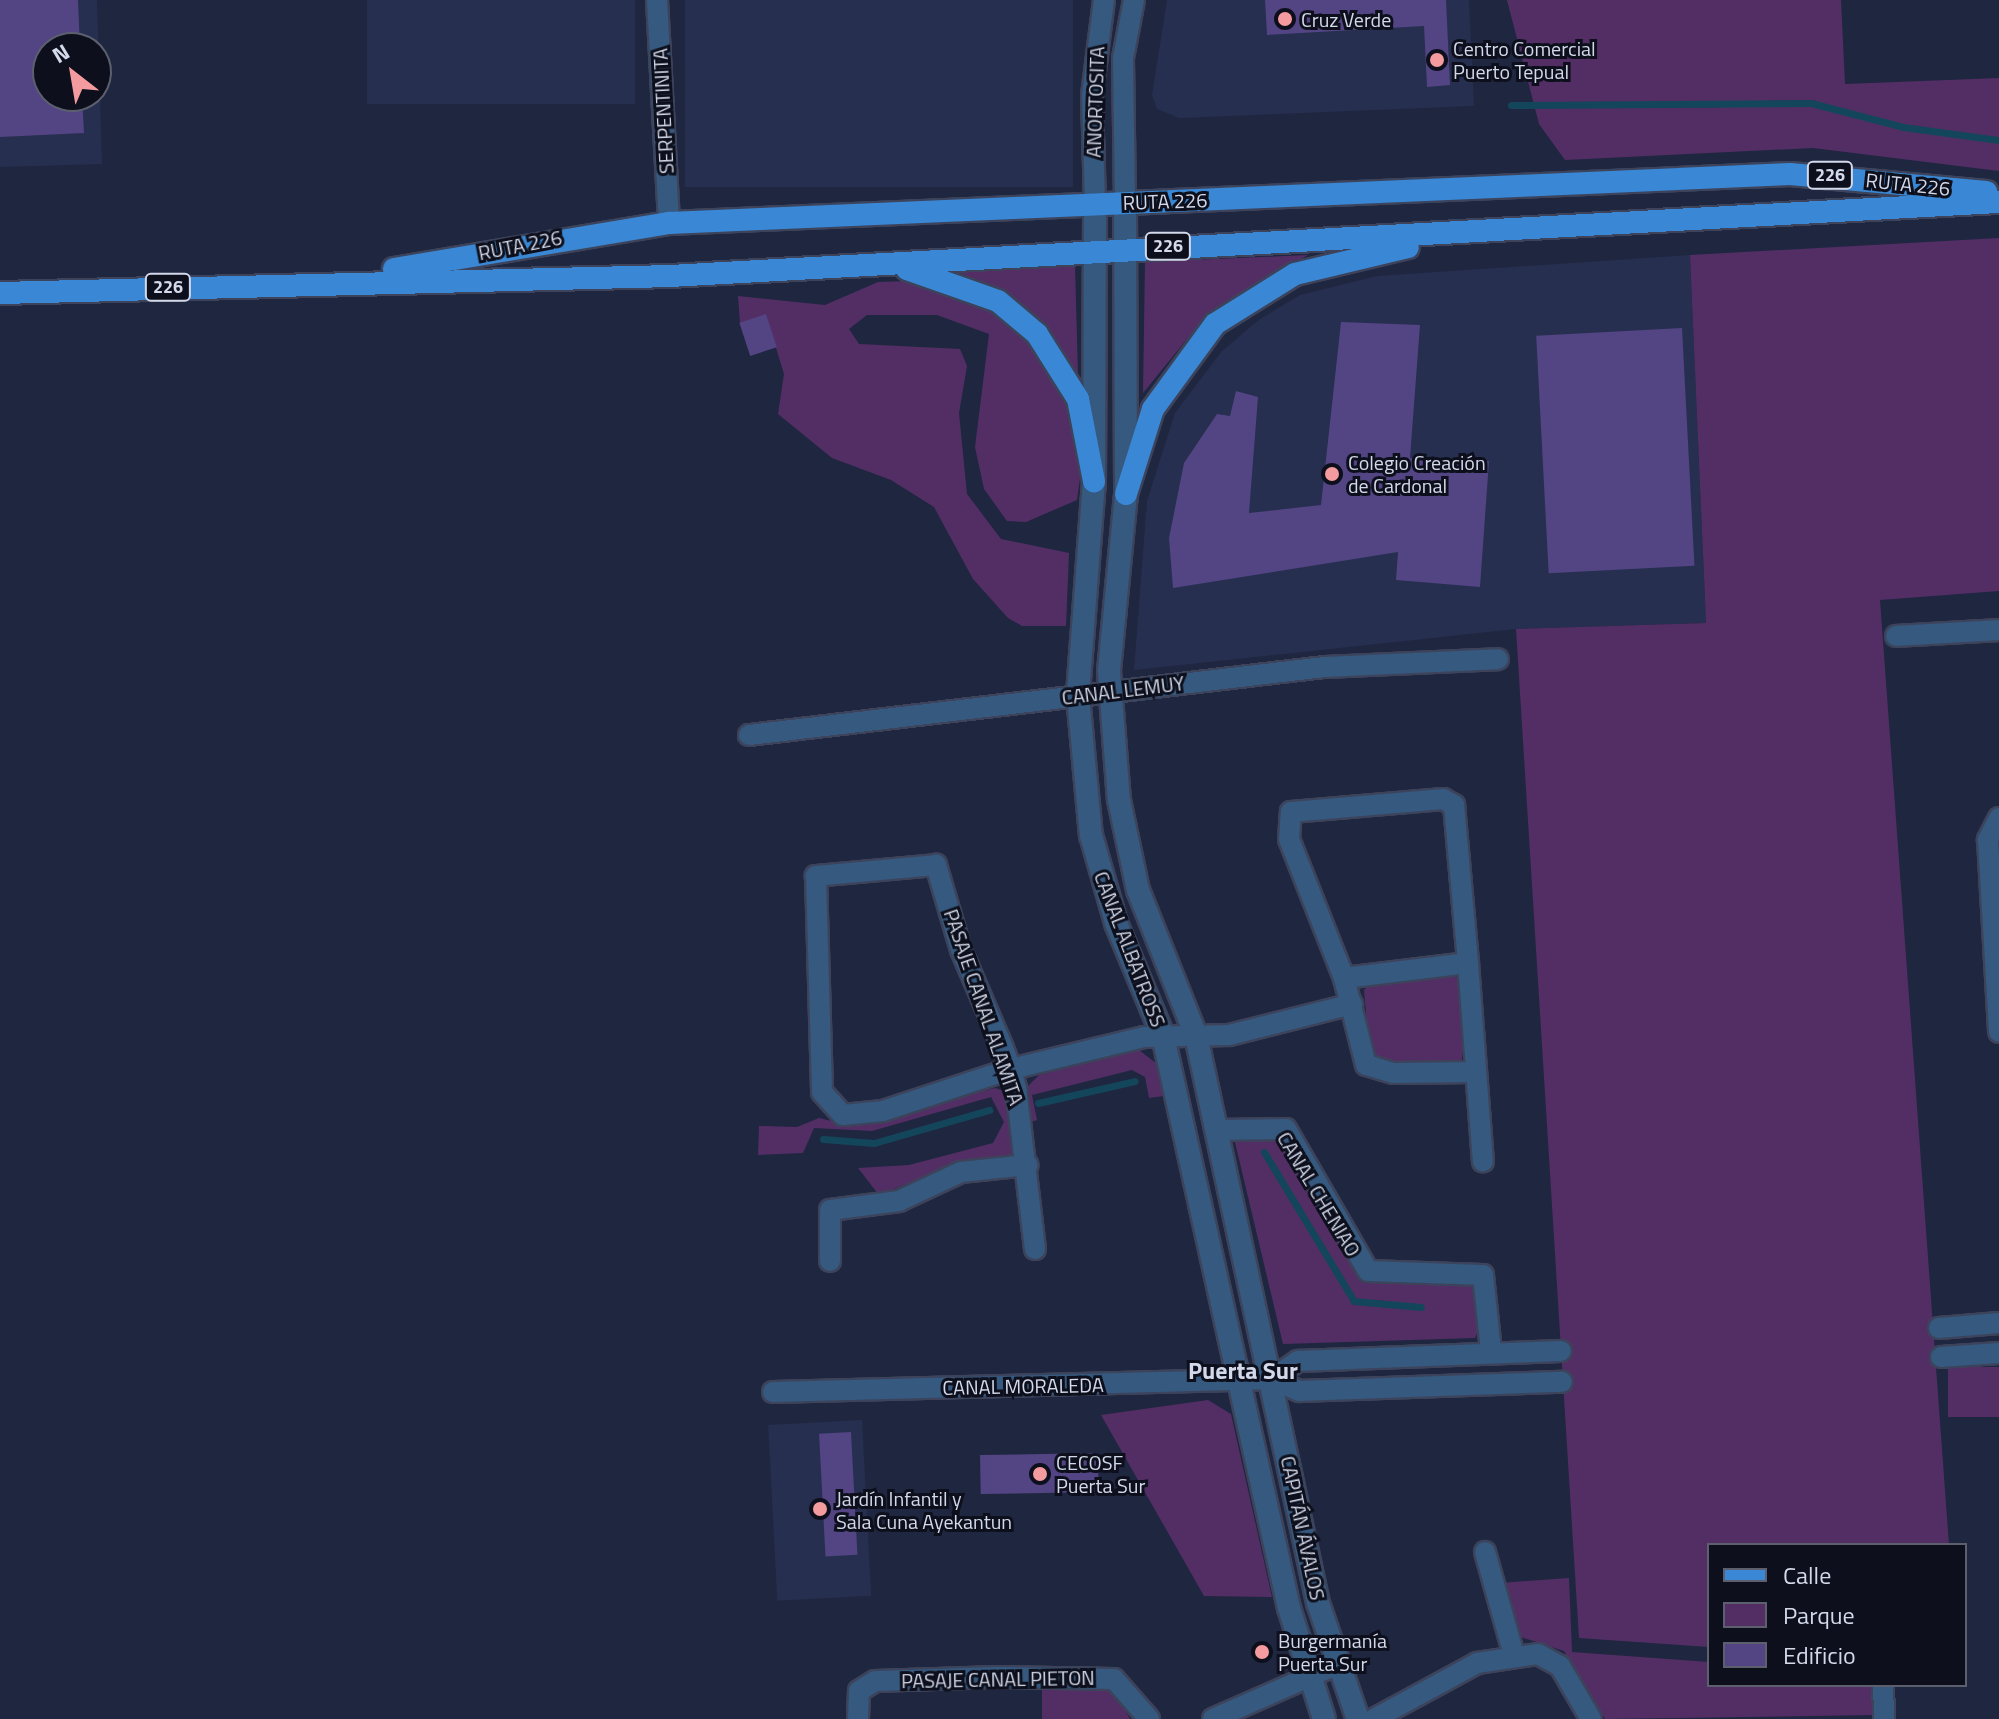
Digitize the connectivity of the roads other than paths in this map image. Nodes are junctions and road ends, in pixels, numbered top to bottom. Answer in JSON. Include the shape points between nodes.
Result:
{"nodes":[{"id":1,"x":657,"y":0,"type":"edge"},
{"id":2,"x":1104,"y":0,"type":"edge"},
{"id":3,"x":1134,"y":0,"type":"edge"},
{"id":4,"x":1999,"y":194,"type":"edge"},
{"id":5,"x":1125,"y":202,"type":"junction"},
{"id":6,"x":1999,"y":202,"type":"edge"},
{"id":7,"x":1095,"y":204,"type":"junction"},
{"id":8,"x":669,"y":223,"type":"junction"},
{"id":9,"x":1470,"y":233,"type":"junction"},
{"id":10,"x":1129,"y":259,"type":"junction"},
{"id":11,"x":1098,"y":261,"type":"junction"},
{"id":12,"x":866,"y":264,"type":"junction"},
{"id":13,"x":336,"y":281,"type":"junction"},
{"id":14,"x":0,"y":293,"type":"edge"},
{"id":15,"x":1094,"y":481,"type":"junction"},
{"id":16,"x":1126,"y":494,"type":"junction"},
{"id":17,"x":1999,"y":630,"type":"edge"},
{"id":18,"x":1896,"y":636,"type":"dead end"},
{"id":19,"x":1498,"y":659,"type":"dead end"},
{"id":20,"x":1110,"y":691,"type":"junction"},
{"id":21,"x":1078,"y":696,"type":"junction"},
{"id":22,"x":749,"y":735,"type":"dead end"},
{"id":23,"x":1999,"y":818,"type":"edge"},
{"id":24,"x":1468,"y":963,"type":"junction"},
{"id":25,"x":1997,"y":970,"type":"edge"},
{"id":26,"x":1344,"y":978,"type":"junction"},
{"id":27,"x":1352,"y":1004,"type":"junction"},
{"id":28,"x":1999,"y":1032,"type":"edge"},
{"id":29,"x":1163,"y":1036,"type":"junction"},
{"id":30,"x":1196,"y":1036,"type":"junction"},
{"id":31,"x":1011,"y":1069,"type":"junction"},
{"id":32,"x":1476,"y":1072,"type":"junction"},
{"id":33,"x":1218,"y":1130,"type":"junction"},
{"id":34,"x":1483,"y":1161,"type":"dead end"},
{"id":35,"x":1028,"y":1165,"type":"junction"},
{"id":36,"x":1035,"y":1249,"type":"dead end"},
{"id":37,"x":830,"y":1261,"type":"dead end"},
{"id":38,"x":1999,"y":1323,"type":"edge"},
{"id":39,"x":1939,"y":1328,"type":"dead end"},
{"id":40,"x":1491,"y":1351,"type":"junction"},
{"id":41,"x":1561,"y":1351,"type":"dead end"},
{"id":42,"x":1999,"y":1353,"type":"edge"},
{"id":43,"x":1941,"y":1357,"type":"dead end"},
{"id":44,"x":1272,"y":1379,"type":"junction"},
{"id":45,"x":1239,"y":1381,"type":"junction"},
{"id":46,"x":1562,"y":1382,"type":"dead end"},
{"id":47,"x":773,"y":1392,"type":"dead end"},
{"id":48,"x":1485,"y":1552,"type":"dead end"},
{"id":49,"x":1514,"y":1655,"type":"junction"},
{"id":50,"x":1336,"y":1665,"type":"junction"},
{"id":51,"x":1307,"y":1677,"type":"junction"},
{"id":52,"x":1883,"y":1687,"type":"edge"},
{"id":53,"x":858,"y":1719,"type":"edge"},
{"id":54,"x":1149,"y":1719,"type":"edge"},
{"id":55,"x":1213,"y":1719,"type":"edge"},
{"id":56,"x":1324,"y":1719,"type":"edge"},
{"id":57,"x":1358,"y":1719,"type":"edge"},
{"id":58,"x":1374,"y":1719,"type":"edge"},
{"id":59,"x":1591,"y":1719,"type":"edge"},
{"id":60,"x":1884,"y":1719,"type":"edge"}],
"edges":[{"from":1,"to":8,"type":"street","name":"SERPENTINITA"},
{"from":2,"to":7,"type":"street","name":"ANORTOSITA","via":[[1093,81]]},
{"from":3,"to":5,"type":"street","name":"ANORTOSITA","via":[[1121,95]]},
{"from":4,"to":5,"type":"main road","name":"RUTA 226","number":"226","via":[[1790,174]]},
{"from":5,"to":7,"type":"main road","name":"RUTA 226","number":"226"},
{"from":5,"to":10,"type":"street"},
{"from":6,"to":9,"type":"main road","name":"RUTA 226","number":"226"},
{"from":7,"to":8,"type":"main road","name":"RUTA 226","number":"226"},
{"from":7,"to":11,"type":"street"},
{"from":8,"to":13,"type":"main road","name":"RUTA 226","number":"226"},
{"from":9,"to":10,"type":"main road","name":"RUTA 226","number":"226"},
{"from":9,"to":16,"type":"main road","via":[[1311,268],[1233,310],[1167,382],[1141,436]]},
{"from":10,"to":11,"type":"main road","name":"RUTA 226","number":"226"},
{"from":10,"to":16,"type":"street","name":"CANAL ALBATROSS"},
{"from":11,"to":12,"type":"main road","name":"RUTA 226","number":"226"},
{"from":11,"to":15,"type":"street","name":"CANAL ALBATROSS"},
{"from":12,"to":13,"type":"main road","name":"RUTA 226","number":"226"},
{"from":12,"to":15,"type":"main road","via":[[952,280],[1029,325],[1078,399]]},
{"from":13,"to":14,"type":"main road","name":"RUTA 226","number":"226"},
{"from":15,"to":21,"type":"street","name":"CANAL ALBATROSS"},
{"from":16,"to":20,"type":"street","name":"CANAL ALBATROSS"},
{"from":17,"to":18,"type":"street"},
{"from":19,"to":20,"type":"street","name":"CANAL LEMUY","via":[[1324,667]]},
{"from":20,"to":21,"type":"street","name":"CANAL LEMUY"},
{"from":20,"to":30,"type":"street","name":"CANAL ALBATROSS","via":[[1128,852]]},
{"from":21,"to":22,"type":"street","name":"CANAL LEMUY"},
{"from":21,"to":29,"type":"street","name":"CANAL ALBATROSS","via":[[1098,866]]},
{"from":23,"to":25,"type":"street","via":[[1988,840]]},
{"from":24,"to":26,"type":"street"},
{"from":24,"to":26,"type":"street","via":[[1452,801],[1295,810],[1285,820],[1289,839]]},
{"from":24,"to":32,"type":"street"},
{"from":25,"to":28,"type":"street"},
{"from":26,"to":27,"type":"street"},
{"from":27,"to":30,"type":"street"},
{"from":27,"to":32,"type":"street","via":[[1364,1061],[1373,1071]]},
{"from":29,"to":30,"type":"street"},
{"from":29,"to":31,"type":"street"},
{"from":29,"to":45,"type":"street","name":"CANAL ALBATROSS"},
{"from":30,"to":33,"type":"street","name":"CANAL ALBATROSS"},
{"from":31,"to":31,"type":"street","name":"PASAJE CANAL ALAMITA","via":[[883,1111],[836,1113],[822,1092],[816,876],[934,862]]},
{"from":31,"to":35,"type":"street","name":"PASAJE CANAL ALAMITA"},
{"from":32,"to":34,"type":"street"},
{"from":33,"to":40,"type":"street","name":"CANAL CHENIAO","via":[[1286,1129],[1368,1271],[1483,1275]]},
{"from":33,"to":44,"type":"street","name":"CANAL ALBATROSS"},
{"from":35,"to":36,"type":"street","name":"PASAJE CANAL ALAMITA"},
{"from":35,"to":37,"type":"street","via":[[948,1174],[899,1201],[830,1210]]},
{"from":38,"to":39,"type":"street"},
{"from":40,"to":41,"type":"street","name":"CANAL MORALEDA"},
{"from":40,"to":44,"type":"street","name":"CANAL MORALEDA","via":[[1298,1361]]},
{"from":42,"to":43,"type":"street"},
{"from":44,"to":45,"type":"street","name":"CANAL MORALEDA"},
{"from":44,"to":46,"type":"street","name":"CANAL MORALEDA","via":[[1299,1391]]},
{"from":44,"to":50,"type":"street","name":"CAPITÁN ÁVALOS"},
{"from":45,"to":47,"type":"street","name":"CANAL MORALEDA"},
{"from":45,"to":51,"type":"street","name":"CAPITÁN ÁVALOS"},
{"from":48,"to":49,"type":"street"},
{"from":49,"to":58,"type":"street","via":[[1463,1669]]},
{"from":49,"to":59,"type":"street","via":[[1555,1660]]},
{"from":50,"to":51,"type":"street"},
{"from":50,"to":57,"type":"street","name":"CAPITÁN ÁVALOS"},
{"from":51,"to":55,"type":"street"},
{"from":51,"to":56,"type":"street","name":"CAPITÁN ÁVALOS"},
{"from":52,"to":60,"type":"street"},
{"from":53,"to":54,"type":"street","name":"PASAJE CANAL PIETON","via":[[859,1691],[875,1681],[1043,1677],[1114,1679]]}]}
